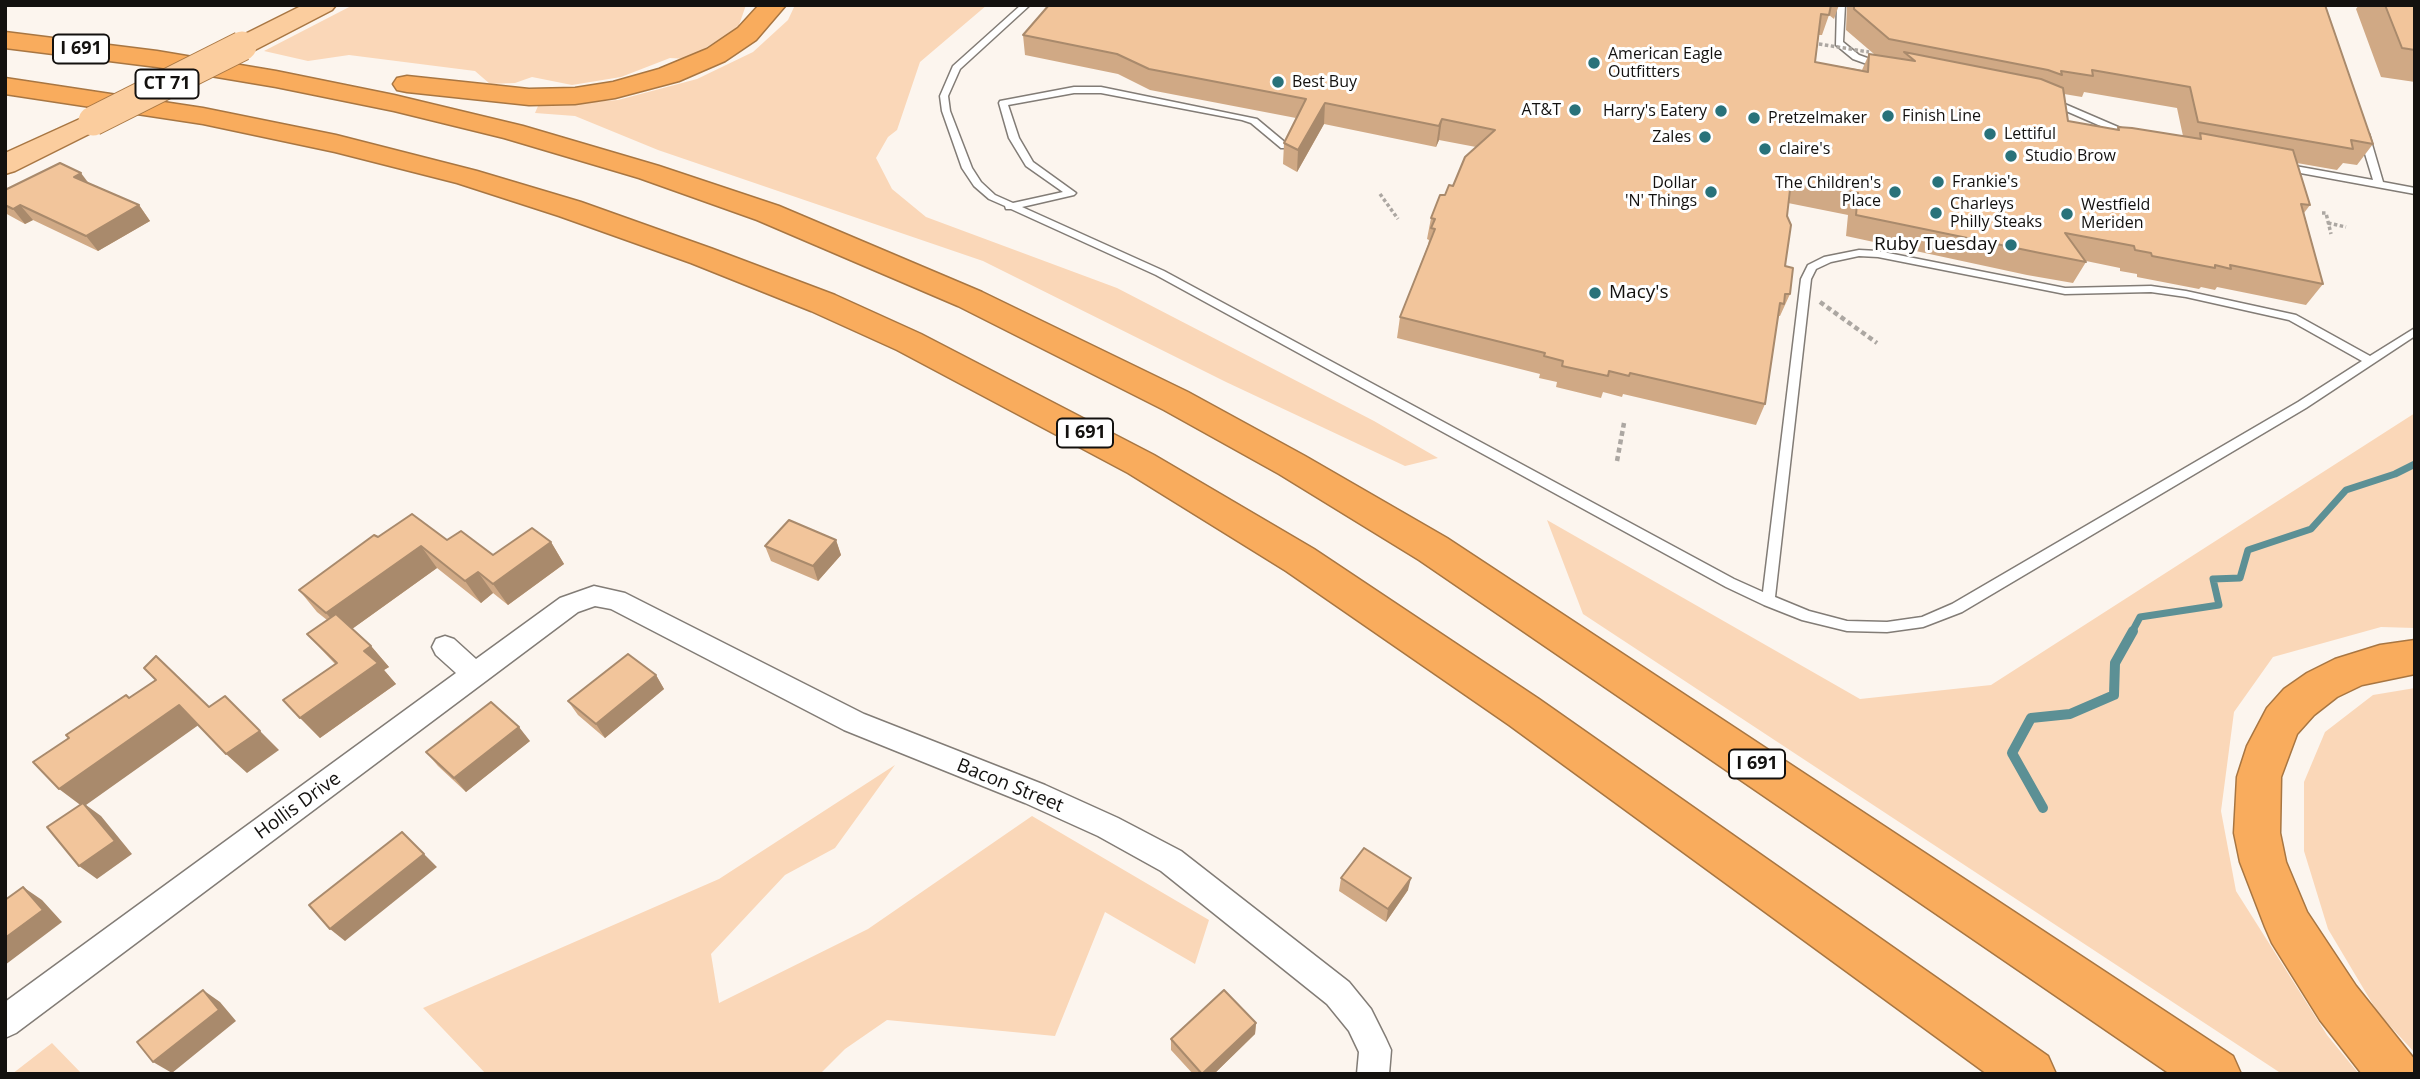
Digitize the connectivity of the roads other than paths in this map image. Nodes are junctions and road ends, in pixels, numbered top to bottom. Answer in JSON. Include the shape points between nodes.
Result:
{"nodes":[{"id":1,"x":323,"y":5,"type":"edge"},
{"id":2,"x":774,"y":5,"type":"edge"},
{"id":3,"x":1026,"y":5,"type":"edge"},
{"id":4,"x":1840,"y":5,"type":"edge"},
{"id":5,"x":5,"y":40,"type":"edge"},
{"id":6,"x":157,"y":59,"type":"junction"},
{"id":7,"x":1895,"y":69,"type":"edge"},
{"id":8,"x":5,"y":86,"type":"edge"},
{"id":9,"x":2045,"y":99,"type":"edge"},
{"id":10,"x":2361,"y":123,"type":"edge"},
{"id":11,"x":2141,"y":139,"type":"edge"},
{"id":12,"x":1284,"y":146,"type":"edge"},
{"id":13,"x":2269,"y":164,"type":"edge"},
{"id":14,"x":5,"y":165,"type":"edge"},
{"id":15,"x":2379,"y":184,"type":"junction"},
{"id":16,"x":2415,"y":191,"type":"edge"},
{"id":17,"x":1009,"y":207,"type":"junction"},
{"id":18,"x":2415,"y":331,"type":"edge"},
{"id":19,"x":2369,"y":360,"type":"junction"},
{"id":20,"x":594,"y":596,"type":"joint"},
{"id":21,"x":1768,"y":601,"type":"junction"},
{"id":22,"x":445,"y":647,"type":"dead end"},
{"id":23,"x":2415,"y":657,"type":"edge"},
{"id":24,"x":475,"y":674,"type":"junction"},
{"id":25,"x":5,"y":1022,"type":"edge"},
{"id":26,"x":1374,"y":1062,"type":"edge"},
{"id":27,"x":2030,"y":1074,"type":"edge"},
{"id":28,"x":2215,"y":1074,"type":"edge"},
{"id":29,"x":2395,"y":1074,"type":"edge"}],
"edges":[{"from":1,"to":14,"type":"main road","number":"CT 71","bridge":true},
{"from":2,"to":6,"type":"highway","via":[[747,34],[703,62],[633,86],[575,96],[496,95],[208,60]]},
{"from":3,"to":17,"type":"lane","via":[[956,68],[944,96],[967,167],[977,184]]},
{"from":4,"to":7,"type":"lane","via":[[1837,34],[1844,50]]},
{"from":5,"to":6,"type":"highway","number":"I 691"},
{"from":6,"to":28,"type":"highway","number":"I 691","via":[[426,111],[649,172],[834,239],[1077,350],[1280,458],[1433,550]]},
{"from":8,"to":27,"type":"highway","number":"I 691","via":[[203,116],[467,177],[702,256],[909,342],[1120,452],[1300,560],[1546,727]]},
{"from":9,"to":11,"type":"lane"},
{"from":10,"to":15,"type":"lane"},
{"from":12,"to":17,"type":"lane","via":[[1254,121],[1101,90],[1074,90],[1003,103],[1014,138],[1029,164],[1071,193]]},
{"from":13,"to":15,"type":"lane"},
{"from":15,"to":16,"type":"lane"},
{"from":17,"to":21,"type":"lane","via":[[1160,272]]},
{"from":18,"to":19,"type":"lane"},
{"from":19,"to":21,"type":"lane","via":[[2302,405],[1957,608],[1923,622],[1847,626]]},
{"from":19,"to":21,"type":"lane","via":[[2283,314],[2161,290],[2065,291],[1878,254],[1828,259],[1812,267],[1806,279]]},
{"from":20,"to":24,"type":"street","name":"Hollis Drive","via":[[569,605]]},
{"from":20,"to":26,"type":"street","name":"Bacon Street","via":[[616,600],[854,722],[1035,794],[1171,861],[1338,993],[1360,1020]]},
{"from":22,"to":24,"type":"street"},
{"from":23,"to":29,"type":"highway","via":[[2350,671],[2299,702],[2282,721],[2269,747],[2256,804],[2261,854],[2289,927],[2338,1003]]},
{"from":24,"to":25,"type":"street","name":"Hollis Drive"}]}
